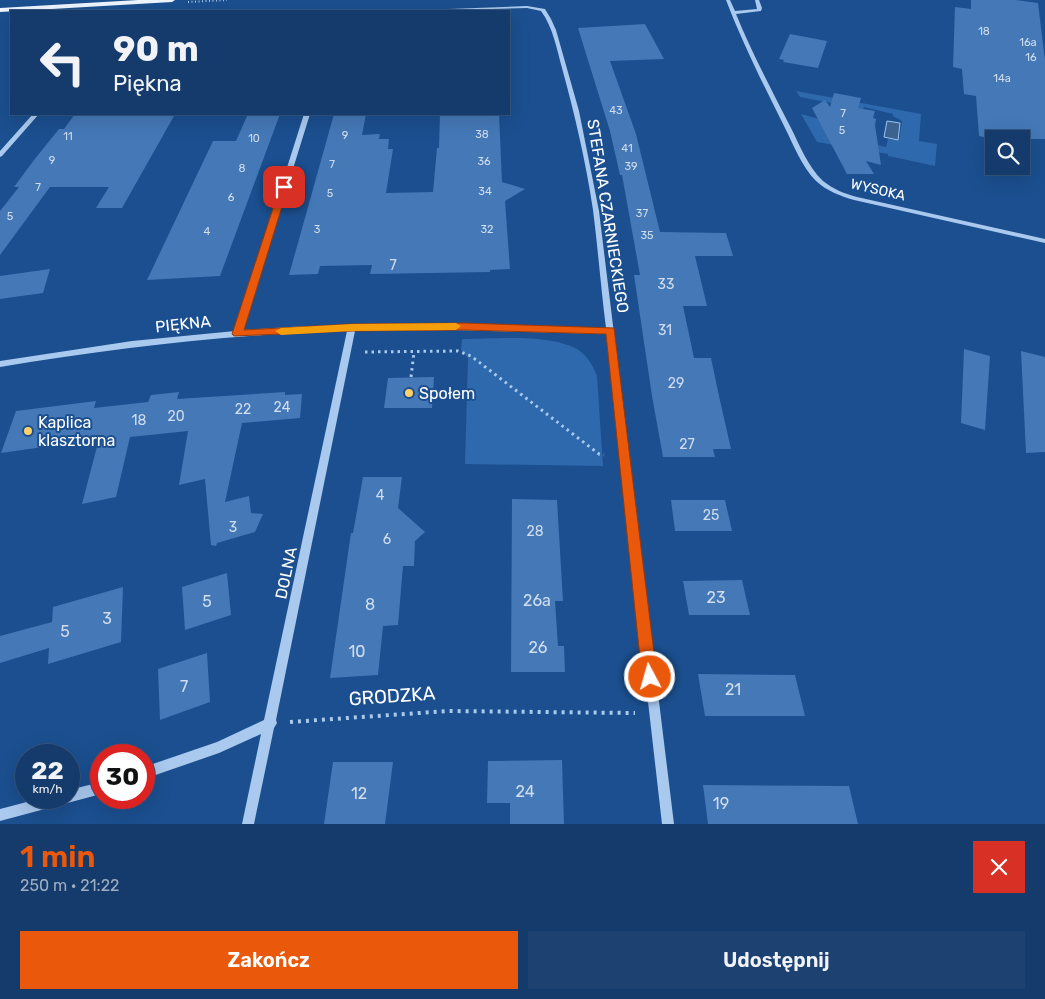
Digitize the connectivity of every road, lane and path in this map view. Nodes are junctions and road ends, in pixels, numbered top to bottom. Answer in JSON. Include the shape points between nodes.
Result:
{"nodes":[{"id":1,"x":39,"y":0,"type":"edge"},
{"id":2,"x":47,"y":0,"type":"edge"},
{"id":3,"x":172,"y":0,"type":"edge"},
{"id":4,"x":728,"y":0,"type":"edge"},
{"id":5,"x":757,"y":0,"type":"edge"},
{"id":6,"x":63,"y":8,"type":"junction"},
{"id":7,"x":540,"y":8,"type":"joint"},
{"id":8,"x":0,"y":10,"type":"edge"},
{"id":9,"x":448,"y":10,"type":"edge"},
{"id":10,"x":732,"y":13,"type":"junction"},
{"id":11,"x":35,"y":115,"type":"edge"},
{"id":12,"x":307,"y":115,"type":"edge"},
{"id":13,"x":0,"y":155,"type":"edge"},
{"id":14,"x":1045,"y":241,"type":"edge"},
{"id":15,"x":352,"y":328,"type":"junction"},
{"id":16,"x":611,"y":331,"type":"junction"},
{"id":17,"x":238,"y":334,"type":"junction"},
{"id":18,"x":347,"y":352,"type":"junction"},
{"id":19,"x":414,"y":352,"type":"junction"},
{"id":20,"x":0,"y":364,"type":"edge"},
{"id":21,"x":410,"y":377,"type":"dead end"},
{"id":22,"x":625,"y":456,"type":"junction"},
{"id":23,"x":654,"y":713,"type":"junction"},
{"id":24,"x":271,"y":723,"type":"junction"},
{"id":25,"x":155,"y":770,"type":"edge"},
{"id":26,"x":90,"y":792,"type":"edge"},
{"id":27,"x":0,"y":815,"type":"edge"},
{"id":28,"x":248,"y":824,"type":"edge"},
{"id":29,"x":668,"y":824,"type":"edge"}],
"edges":[{"from":1,"to":8,"type":"main road"},
{"from":2,"to":6,"type":"main road"},
{"from":3,"to":6,"type":"main road"},
{"from":4,"to":10,"type":"street","name":"WYSOKA"},
{"from":5,"to":10,"type":"street","via":[[759,10]]},
{"from":6,"to":8,"type":"main road"},
{"from":7,"to":9,"type":"street"},
{"from":7,"to":16,"type":"street","name":"STEFANA CZARNIECKIEGO","via":[[546,13],[558,43],[580,126],[596,211]]},
{"from":10,"to":14,"type":"street","name":"WYSOKA","via":[[744,44],[808,167],[823,184],[856,199]]},
{"from":11,"to":13,"type":"street"},
{"from":12,"to":17,"type":"street"},
{"from":15,"to":16,"type":"street","name":"PIĘKNA","via":[[481,326]]},
{"from":15,"to":17,"type":"street","name":"PIĘKNA"},
{"from":15,"to":18,"type":"street","name":"DOLNA"},
{"from":16,"to":22,"type":"street","name":"STEFANA CZARNIECKIEGO"},
{"from":17,"to":20,"type":"street","name":"PIĘKNA","via":[[153,342]]},
{"from":18,"to":19,"type":"path"},
{"from":18,"to":24,"type":"street","name":"DOLNA"},
{"from":19,"to":21,"type":"path"},
{"from":19,"to":22,"type":"path","via":[[458,351],[471,356],[599,454]]},
{"from":22,"to":23,"type":"street","name":"STEFANA CZARNIECKIEGO"},
{"from":23,"to":24,"type":"path","name":"GRODZKA","via":[[448,712]]},
{"from":23,"to":29,"type":"street","name":"STEFANA CZARNIECKIEGO"},
{"from":24,"to":25,"type":"street","via":[[219,747]]},
{"from":24,"to":28,"type":"street","name":"DOLNA"},
{"from":26,"to":27,"type":"street"}]}
